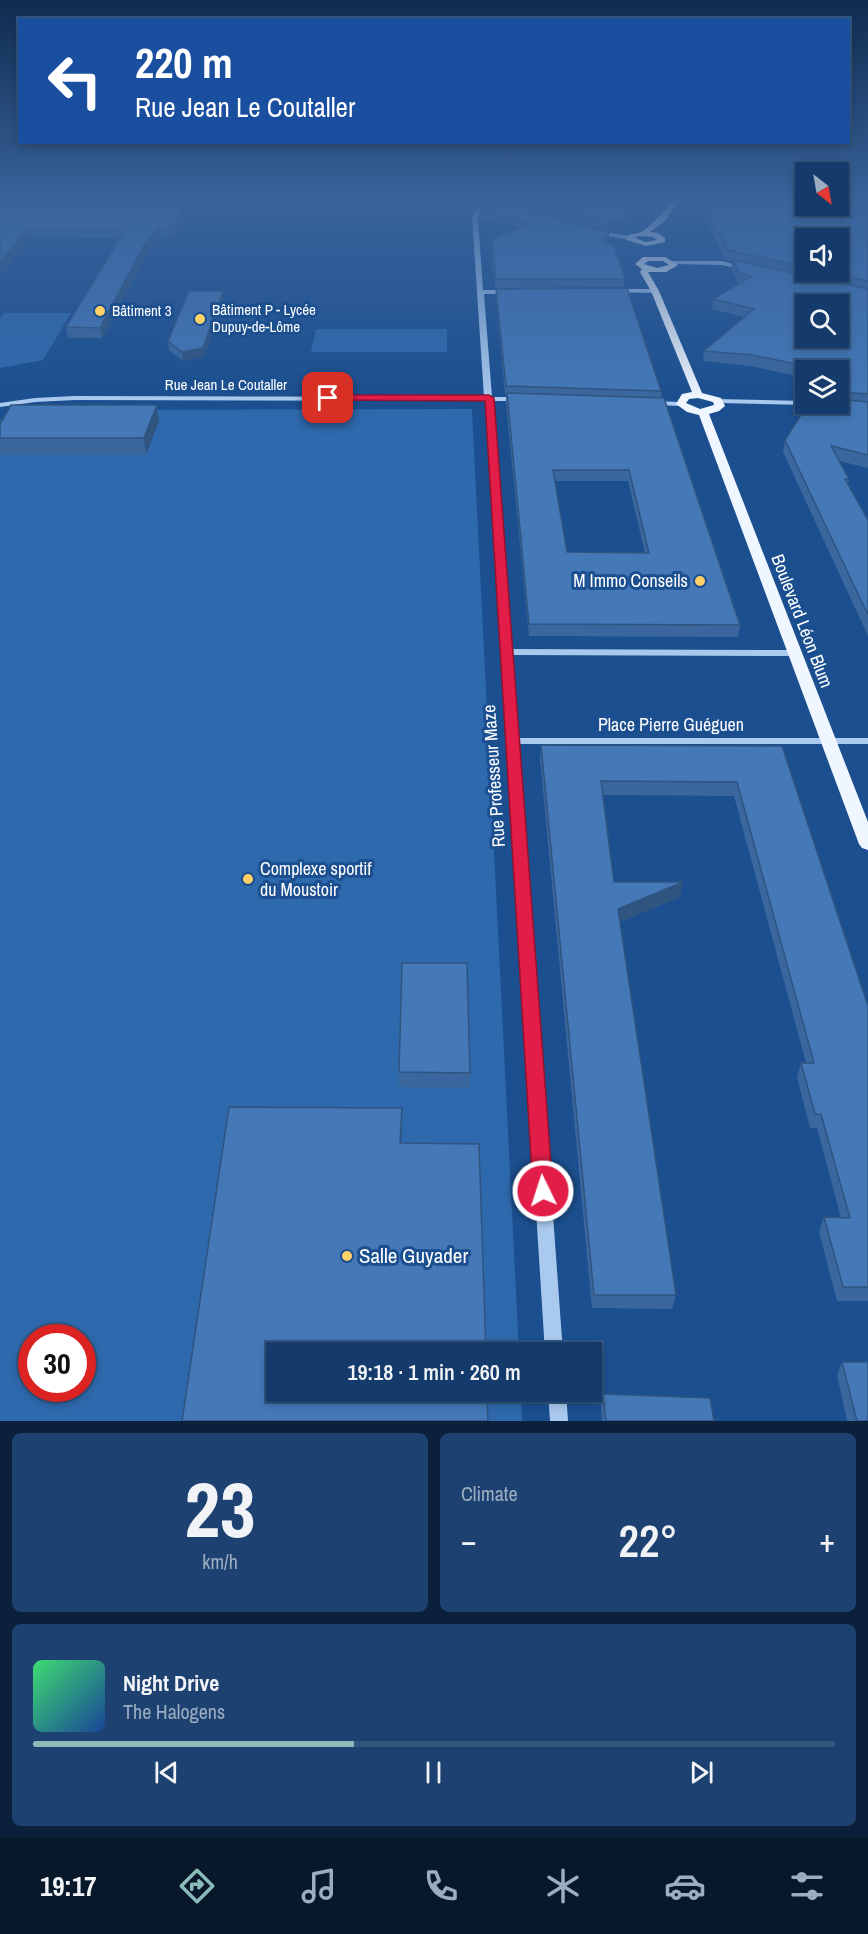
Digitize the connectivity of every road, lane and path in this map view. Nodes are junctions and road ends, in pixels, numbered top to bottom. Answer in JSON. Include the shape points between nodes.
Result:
{"nodes":[{"id":1,"x":478,"y":266,"type":"edge"},
{"id":2,"x":642,"y":266,"type":"edge"},
{"id":3,"x":657,"y":266,"type":"edge"},
{"id":4,"x":671,"y":266,"type":"edge"},
{"id":5,"x":737,"y":266,"type":"edge"},
{"id":6,"x":749,"y":269,"type":"edge"},
{"id":7,"x":662,"y":270,"type":"junction"},
{"id":8,"x":514,"y":291,"type":"edge"},
{"id":9,"x":608,"y":291,"type":"edge"},
{"id":10,"x":655,"y":291,"type":"junction"},
{"id":11,"x":480,"y":292,"type":"junction"},
{"id":12,"x":698,"y":395,"type":"junction"},
{"id":13,"x":489,"y":398,"type":"junction"},
{"id":14,"x":524,"y":399,"type":"edge"},
{"id":15,"x":719,"y":401,"type":"junction"},
{"id":16,"x":641,"y":403,"type":"edge"},
{"id":17,"x":795,"y":403,"type":"edge"},
{"id":18,"x":681,"y":404,"type":"junction"},
{"id":19,"x":0,"y":405,"type":"edge"},
{"id":20,"x":703,"y":411,"type":"junction"},
{"id":21,"x":505,"y":652,"type":"junction"},
{"id":22,"x":795,"y":653,"type":"junction"},
{"id":23,"x":513,"y":741,"type":"junction"},
{"id":24,"x":868,"y":741,"type":"edge"},
{"id":25,"x":829,"y":742,"type":"junction"},
{"id":26,"x":868,"y":844,"type":"edge"},
{"id":27,"x":553,"y":1342,"type":"edge"},
{"id":28,"x":558,"y":1402,"type":"edge"},
{"id":29,"x":559,"y":1421,"type":"edge"}],
"edges":[{"from":1,"to":11,"type":"street","name":"Rue Professeur Maze"},
{"from":2,"to":10,"type":"main road"},
{"from":3,"to":7,"type":"main road"},
{"from":4,"to":7,"type":"main road"},
{"from":5,"to":6,"type":"street"},
{"from":7,"to":10,"type":"main road"},
{"from":8,"to":11,"type":"street"},
{"from":9,"to":10,"type":"street"},
{"from":10,"to":12,"type":"main road"},
{"from":11,"to":13,"type":"street","name":"Rue Professeur Maze"},
{"from":12,"to":15,"type":"main road"},
{"from":12,"to":18,"type":"main road","via":[[686,396]]},
{"from":13,"to":14,"type":"street","name":"Rue Jean Le Coutaller"},
{"from":13,"to":19,"type":"street","name":"Rue Jean Le Coutaller","via":[[75,398]]},
{"from":13,"to":21,"type":"street","name":"Rue Professeur Maze"},
{"from":15,"to":17,"type":"street"},
{"from":15,"to":20,"type":"main road","via":[[719,408]]},
{"from":16,"to":18,"type":"street"},
{"from":18,"to":20,"type":"main road"},
{"from":20,"to":22,"type":"main road","name":"Boulevard Léon Blum"},
{"from":21,"to":22,"type":"street"},
{"from":21,"to":23,"type":"street","name":"Rue Professeur Maze"},
{"from":22,"to":25,"type":"main road","name":"Boulevard Léon Blum"},
{"from":23,"to":25,"type":"street","name":"Place Pierre Guéguen"},
{"from":23,"to":27,"type":"street","name":"Rue Professeur Maze"},
{"from":24,"to":25,"type":"street","name":"Place Pierre Guéguen"},
{"from":25,"to":26,"type":"main road","name":"Boulevard Léon Blum"},
{"from":28,"to":29,"type":"street"}]}
